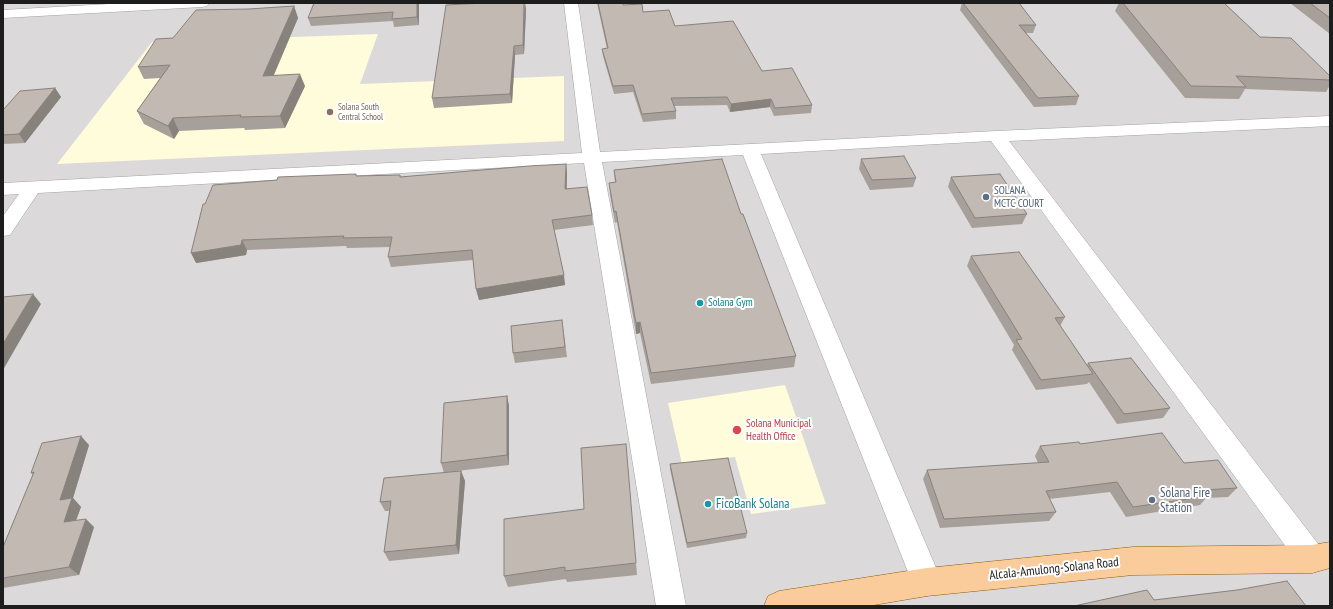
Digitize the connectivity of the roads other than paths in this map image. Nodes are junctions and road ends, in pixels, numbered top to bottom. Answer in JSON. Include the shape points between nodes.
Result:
{"nodes":[{"id":1,"x":202,"y":3,"type":"edge"},
{"id":2,"x":572,"y":3,"type":"edge"},
{"id":3,"x":152,"y":4,"type":"edge"},
{"id":4,"x":3,"y":14,"type":"edge"},
{"id":5,"x":1330,"y":121,"type":"edge"},
{"id":6,"x":996,"y":136,"type":"junction"},
{"id":7,"x":750,"y":150,"type":"junction"},
{"id":8,"x":592,"y":158,"type":"junction"},
{"id":9,"x":33,"y":187,"type":"junction"},
{"id":10,"x":3,"y":189,"type":"edge"},
{"id":11,"x":3,"y":230,"type":"edge"},
{"id":12,"x":1321,"y":557,"type":"edge"},
{"id":13,"x":927,"y":582,"type":"junction"},
{"id":14,"x":671,"y":606,"type":"edge"},
{"id":15,"x":779,"y":606,"type":"edge"}],
"edges":[{"from":1,"to":3,"type":"street"},
{"from":2,"to":8,"type":"street"},
{"from":3,"to":4,"type":"street"},
{"from":5,"to":6,"type":"street"},
{"from":6,"to":7,"type":"street"},
{"from":6,"to":12,"type":"street"},
{"from":7,"to":8,"type":"street"},
{"from":7,"to":13,"type":"street"},
{"from":8,"to":9,"type":"street"},
{"from":8,"to":14,"type":"street"},
{"from":9,"to":10,"type":"street"},
{"from":9,"to":11,"type":"street"},
{"from":12,"to":13,"type":"main road","name":"Alcala-Amulong-Solana Road","via":[[1134,561]]},
{"from":13,"to":15,"type":"main road","name":"Alcala-Amulong-Solana Road"}]}
